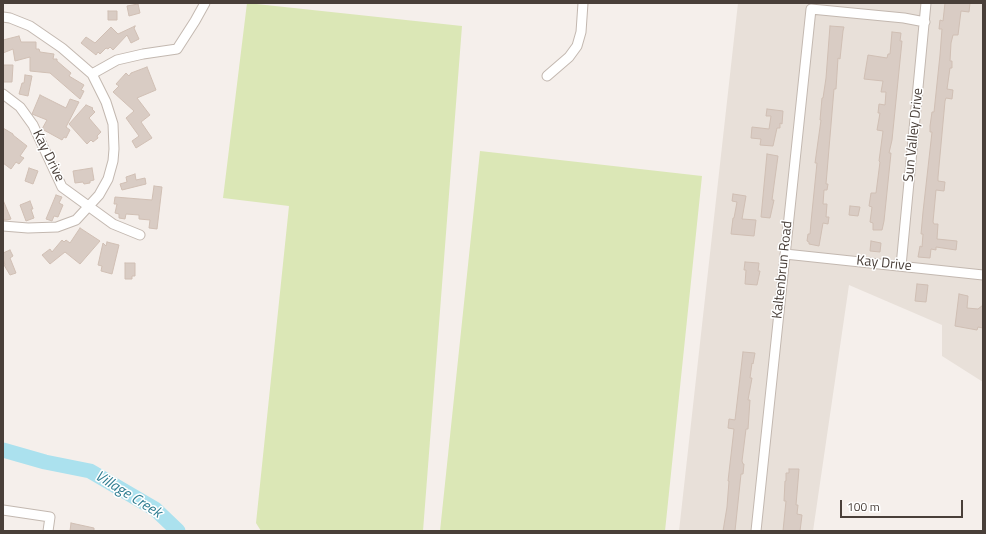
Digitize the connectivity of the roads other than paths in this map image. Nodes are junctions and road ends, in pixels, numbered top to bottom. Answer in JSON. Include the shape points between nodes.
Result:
{"nodes":[{"id":1,"x":205,"y":3,"type":"edge"},
{"id":2,"x":583,"y":3,"type":"edge"},
{"id":3,"x":926,"y":3,"type":"edge"},
{"id":4,"x":3,"y":17,"type":"edge"},
{"id":5,"x":925,"y":22,"type":"junction"},
{"id":6,"x":92,"y":74,"type":"junction"},
{"id":7,"x":547,"y":76,"type":"dead end"},
{"id":8,"x":3,"y":94,"type":"edge"},
{"id":9,"x":89,"y":206,"type":"junction"},
{"id":10,"x":3,"y":226,"type":"edge"},
{"id":11,"x":140,"y":235,"type":"dead end"},
{"id":12,"x":785,"y":254,"type":"junction"},
{"id":13,"x":901,"y":266,"type":"junction"},
{"id":14,"x":983,"y":275,"type":"edge"},
{"id":15,"x":3,"y":510,"type":"edge"},
{"id":16,"x":48,"y":531,"type":"edge"},
{"id":17,"x":756,"y":531,"type":"edge"}],
"edges":[{"from":1,"to":6,"type":"street","via":[[177,49],[117,60]]},
{"from":2,"to":7,"type":"street","via":[[581,32],[577,46],[569,57]]},
{"from":3,"to":5,"type":"street","name":"Sun Valley Drive"},
{"from":4,"to":6,"type":"street","via":[[30,26],[62,48]]},
{"from":5,"to":12,"type":"street","name":"Kaltenbrun Road","via":[[811,9]]},
{"from":5,"to":13,"type":"street","name":"Sun Valley Drive"},
{"from":6,"to":9,"type":"street","via":[[106,102],[112,124],[114,149],[108,180]]},
{"from":8,"to":9,"type":"street","name":"Kay Drive","via":[[20,107],[33,125],[62,187]]},
{"from":9,"to":10,"type":"street","via":[[76,220],[57,227]]},
{"from":9,"to":11,"type":"street","name":"Kay Drive","via":[[113,224]]},
{"from":12,"to":13,"type":"street","name":"Kay Drive"},
{"from":12,"to":17,"type":"street","name":"Kaltenbrun Road"},
{"from":13,"to":14,"type":"street","name":"Kay Drive"},
{"from":15,"to":16,"type":"street","via":[[50,517]]}]}
